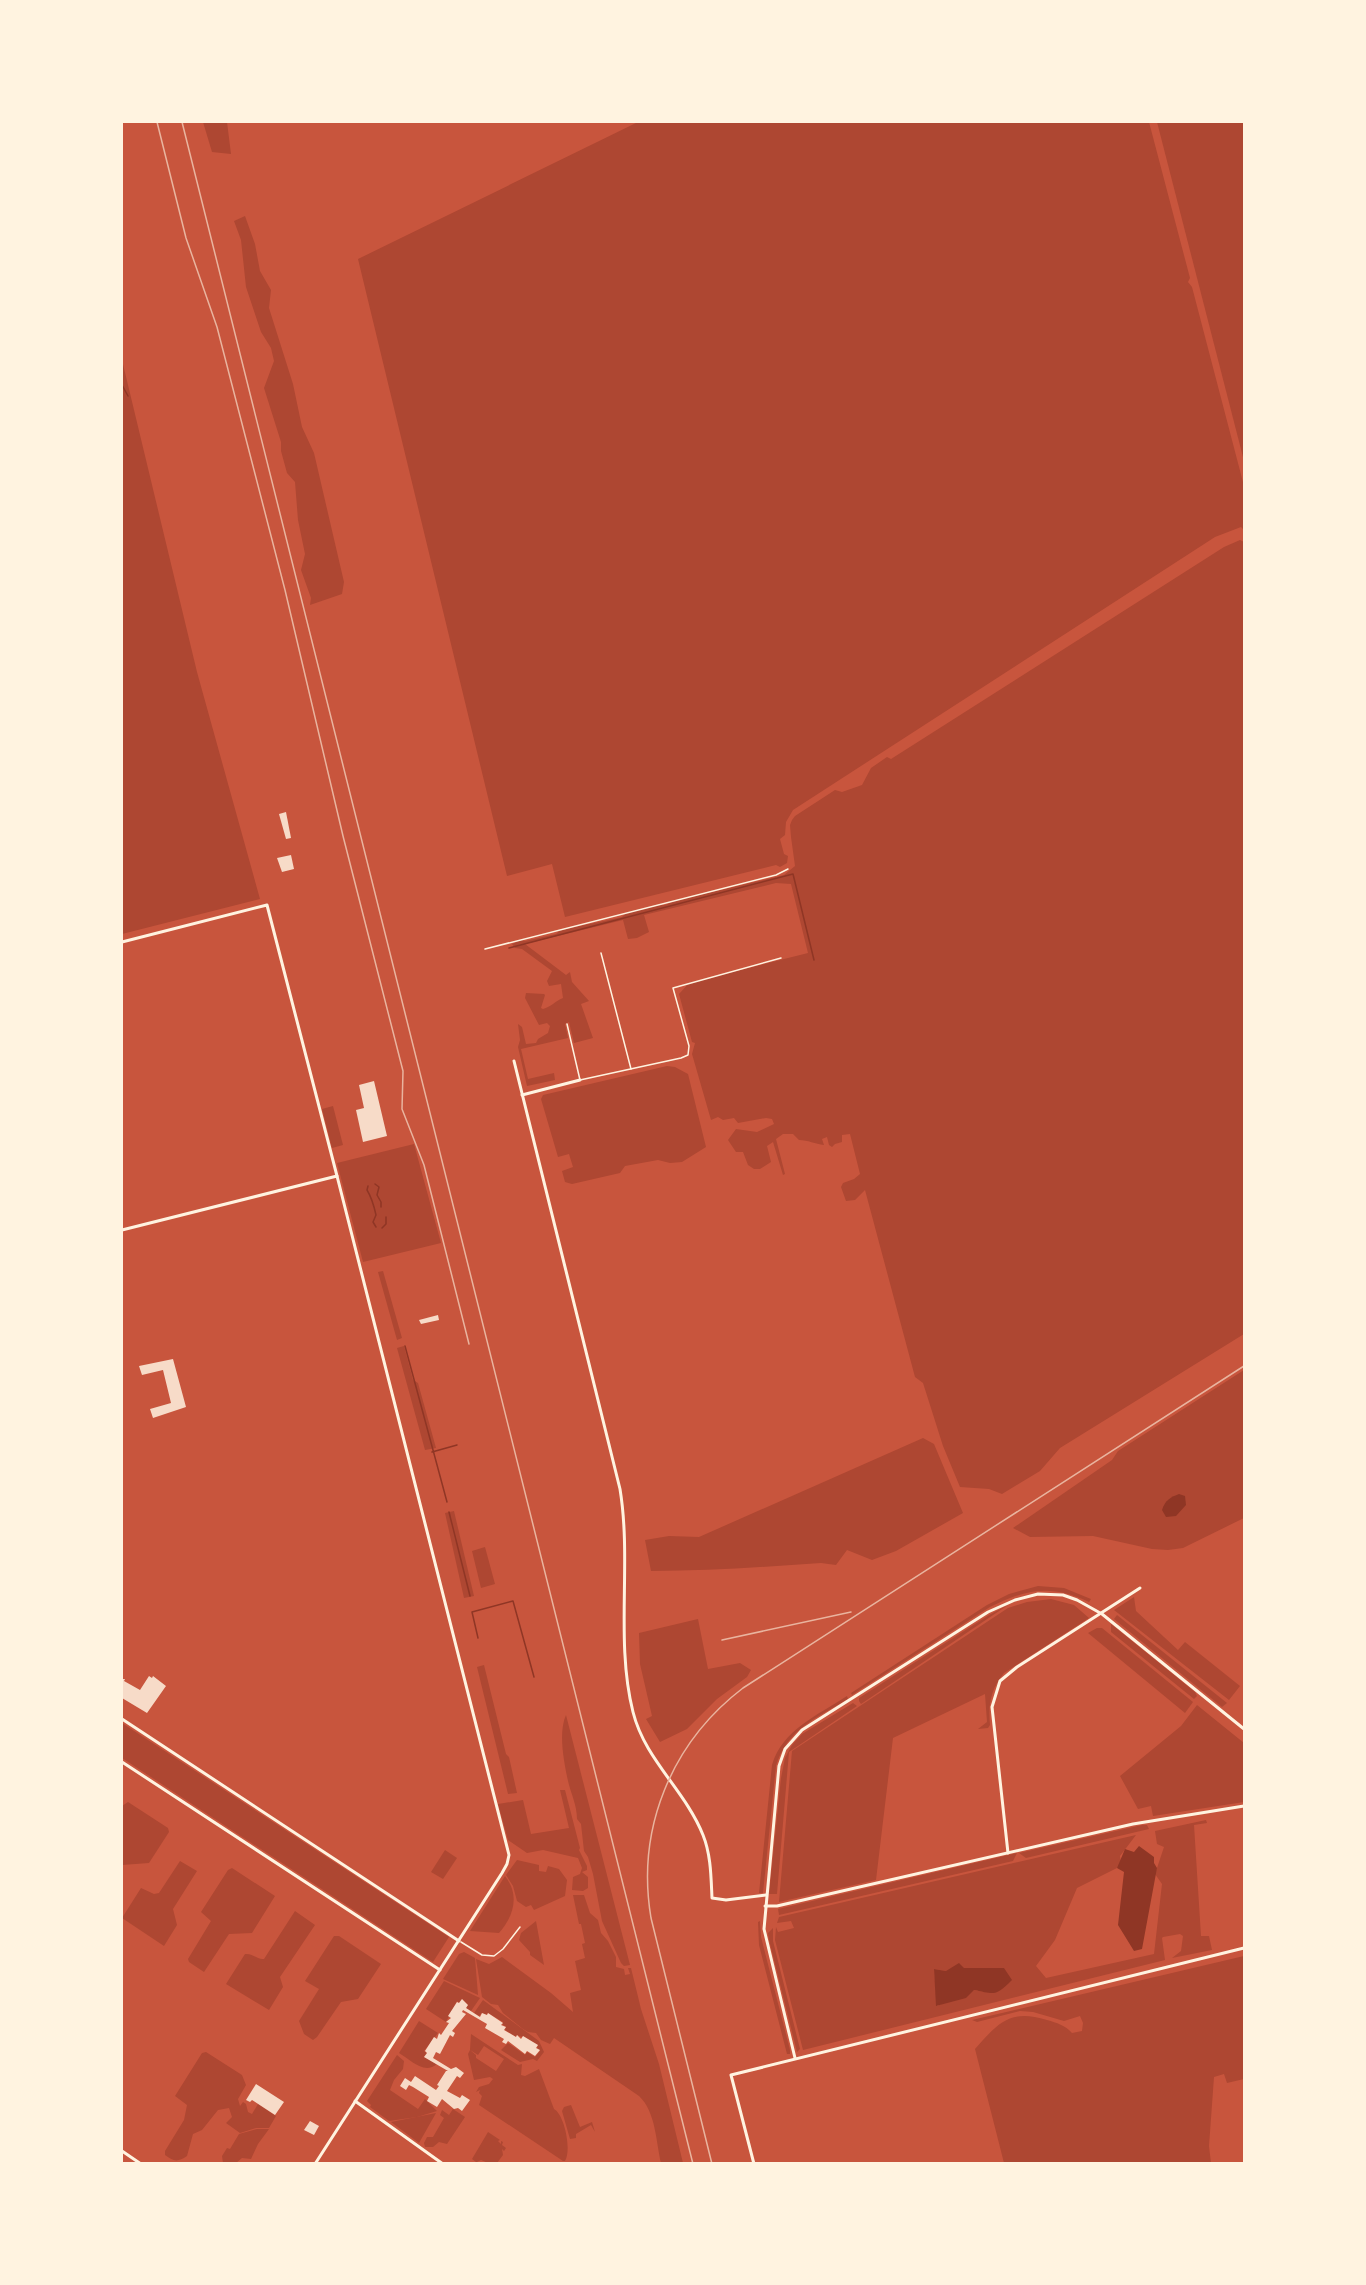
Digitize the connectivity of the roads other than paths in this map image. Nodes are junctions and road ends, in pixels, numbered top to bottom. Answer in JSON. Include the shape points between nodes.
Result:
{"nodes":[{"id":1,"x":788,"y":869,"type":"dead end"},
{"id":2,"x":122,"y":942,"type":"edge"},
{"id":3,"x":485,"y":949,"type":"dead end"},
{"id":4,"x":601,"y":953,"type":"dead end"},
{"id":5,"x":782,"y":958,"type":"dead end"},
{"id":6,"x":567,"y":1024,"type":"dead end"},
{"id":7,"x":514,"y":1061,"type":"dead end"},
{"id":8,"x":631,"y":1069,"type":"junction"},
{"id":9,"x":580,"y":1080,"type":"junction"},
{"id":10,"x":522,"y":1095,"type":"junction"},
{"id":11,"x":337,"y":1176,"type":"junction"},
{"id":12,"x":122,"y":1230,"type":"edge"},
{"id":13,"x":1140,"y":1588,"type":"dead end"},
{"id":14,"x":1102,"y":1614,"type":"junction"},
{"id":15,"x":122,"y":1719,"type":"edge"},
{"id":16,"x":1245,"y":1728,"type":"edge"},
{"id":17,"x":122,"y":1762,"type":"edge"},
{"id":18,"x":1245,"y":1806,"type":"edge"},
{"id":19,"x":1008,"y":1853,"type":"junction"},
{"id":20,"x":766,"y":1895,"type":"junction"},
{"id":21,"x":765,"y":1906,"type":"junction"},
{"id":22,"x":520,"y":1927,"type":"dead end"},
{"id":23,"x":459,"y":1941,"type":"junction"},
{"id":24,"x":1245,"y":1948,"type":"edge"},
{"id":25,"x":440,"y":1970,"type":"junction"},
{"id":26,"x":795,"y":2058,"type":"junction"},
{"id":27,"x":355,"y":2101,"type":"junction"},
{"id":28,"x":122,"y":2151,"type":"edge"},
{"id":29,"x":141,"y":2163,"type":"edge"},
{"id":30,"x":315,"y":2163,"type":"edge"},
{"id":31,"x":443,"y":2163,"type":"edge"},
{"id":32,"x":754,"y":2163,"type":"edge"}],
"edges":[{"from":1,"to":3,"type":"lane"},
{"from":2,"to":11,"type":"street","via":[[267,905]]},
{"from":4,"to":8,"type":"lane"},
{"from":5,"to":8,"type":"lane","via":[[673,988],[688,1055]]},
{"from":6,"to":9,"type":"lane"},
{"from":7,"to":10,"type":"street"},
{"from":8,"to":9,"type":"lane"},
{"from":9,"to":10,"type":"street"},
{"from":10,"to":20,"type":"street","via":[[620,1489],[627,1679],[633,1713],[646,1747],[692,1813],[703,1836],[709,1855],[712,1898]]},
{"from":11,"to":12,"type":"street"},
{"from":11,"to":23,"type":"street","via":[[509,1855]]},
{"from":13,"to":14,"type":"street"},
{"from":14,"to":16,"type":"street"},
{"from":14,"to":19,"type":"street","via":[[1008,1674],[997,1688],[992,1707]]},
{"from":14,"to":20,"type":"street","via":[[1063,1596],[1038,1594],[1015,1600],[988,1612],[796,1735],[779,1766]]},
{"from":15,"to":23,"type":"street"},
{"from":17,"to":25,"type":"street"},
{"from":18,"to":19,"type":"street","via":[[1157,1819]]},
{"from":19,"to":21,"type":"street"},
{"from":20,"to":21,"type":"street"},
{"from":21,"to":26,"type":"street","via":[[764,1933]]},
{"from":22,"to":23,"type":"lane","via":[[494,1956],[482,1955]]},
{"from":23,"to":25,"type":"street"},
{"from":24,"to":26,"type":"street"},
{"from":25,"to":27,"type":"street"},
{"from":26,"to":32,"type":"street","via":[[731,2074]]},
{"from":27,"to":30,"type":"street"},
{"from":27,"to":31,"type":"street"},
{"from":28,"to":29,"type":"street"}]}
